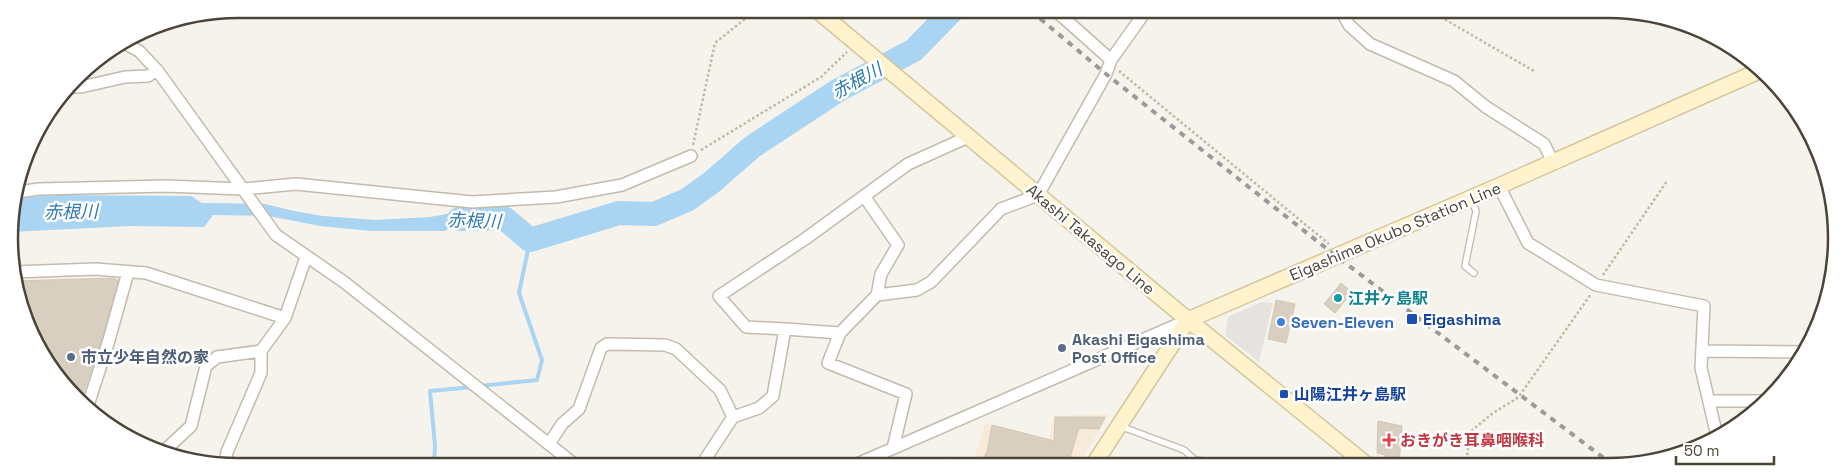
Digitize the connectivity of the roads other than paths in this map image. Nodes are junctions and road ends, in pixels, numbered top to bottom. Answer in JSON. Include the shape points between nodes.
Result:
{"nodes":[{"id":1,"x":827,"y":18,"type":"edge"},
{"id":2,"x":1064,"y":18,"type":"edge"},
{"id":3,"x":1142,"y":18,"type":"edge"},
{"id":4,"x":1346,"y":18,"type":"edge"},
{"id":5,"x":130,"y":46,"type":"edge"},
{"id":6,"x":1111,"y":60,"type":"junction"},
{"id":7,"x":157,"y":70,"type":"junction"},
{"id":8,"x":1754,"y":73,"type":"edge"},
{"id":9,"x":77,"y":87,"type":"edge"},
{"id":10,"x":968,"y":137,"type":"junction"},
{"id":11,"x":691,"y":156,"type":"road end"},
{"id":12,"x":1553,"y":162,"type":"junction"},
{"id":13,"x":1499,"y":186,"type":"junction"},
{"id":14,"x":243,"y":189,"type":"junction"},
{"id":15,"x":23,"y":191,"type":"edge"},
{"id":16,"x":1038,"y":195,"type":"junction"},
{"id":17,"x":864,"y":196,"type":"junction"},
{"id":18,"x":1470,"y":198,"type":"junction"},
{"id":19,"x":306,"y":256,"type":"junction"},
{"id":20,"x":20,"y":272,"type":"edge"},
{"id":21,"x":128,"y":272,"type":"junction"},
{"id":22,"x":1474,"y":273,"type":"dead end"},
{"id":23,"x":877,"y":295,"type":"junction"},
{"id":24,"x":285,"y":318,"type":"junction"},
{"id":25,"x":1188,"y":320,"type":"junction"},
{"id":26,"x":785,"y":329,"type":"junction"},
{"id":27,"x":840,"y":333,"type":"junction"},
{"id":28,"x":261,"y":351,"type":"junction"},
{"id":29,"x":1702,"y":351,"type":"junction"},
{"id":30,"x":1797,"y":352,"type":"edge"},
{"id":31,"x":89,"y":401,"type":"edge"},
{"id":32,"x":1709,"y":401,"type":"junction"},
{"id":33,"x":1756,"y":401,"type":"edge"},
{"id":34,"x":733,"y":417,"type":"junction"},
{"id":35,"x":1120,"y":426,"type":"junction"},
{"id":36,"x":1716,"y":430,"type":"edge"},
{"id":37,"x":549,"y":444,"type":"junction"},
{"id":38,"x":168,"y":447,"type":"edge"},
{"id":39,"x":893,"y":448,"type":"junction"},
{"id":40,"x":226,"y":458,"type":"edge"},
{"id":41,"x":566,"y":458,"type":"edge"},
{"id":42,"x":706,"y":458,"type":"edge"},
{"id":43,"x":870,"y":458,"type":"edge"},
{"id":44,"x":1098,"y":458,"type":"edge"},
{"id":45,"x":1193,"y":458,"type":"edge"},
{"id":46,"x":1358,"y":458,"type":"edge"}],
"edges":[{"from":1,"to":10,"type":"main road","name":"Akashi Takasago Line"},
{"from":2,"to":6,"type":"street"},
{"from":3,"to":6,"type":"street"},
{"from":4,"to":12,"type":"street","via":[[1370,44],[1454,81],[1486,107],[1544,144]]},
{"from":5,"to":7,"type":"street"},
{"from":6,"to":16,"type":"street"},
{"from":7,"to":9,"type":"street","via":[[148,76],[125,77]]},
{"from":7,"to":14,"type":"street"},
{"from":8,"to":12,"type":"main road","name":"Eigashima Okubo Station Line"},
{"from":10,"to":16,"type":"main road","name":"Akashi Takasago Line"},
{"from":10,"to":17,"type":"street","via":[[908,164]]},
{"from":11,"to":14,"type":"street","via":[[622,185],[556,197],[472,202],[296,184]]},
{"from":12,"to":13,"type":"main road","name":"Eigashima Okubo Station Line"},
{"from":13,"to":18,"type":"main road","name":"Eigashima Okubo Station Line"},
{"from":13,"to":29,"type":"street","via":[[1528,243],[1596,285],[1704,306]]},
{"from":14,"to":15,"type":"street","via":[[166,186]]},
{"from":14,"to":19,"type":"street","via":[[276,236]]},
{"from":16,"to":23,"type":"street","via":[[1001,209],[932,282],[917,290]]},
{"from":16,"to":25,"type":"main road","name":"Akashi Takasago Line"},
{"from":17,"to":23,"type":"street","via":[[898,245],[882,274]]},
{"from":17,"to":26,"type":"street","via":[[719,296],[746,327]]},
{"from":18,"to":22,"type":"lane","via":[[1476,211],[1465,266]]},
{"from":18,"to":25,"type":"main road","name":"Eigashima Okubo Station Line"},
{"from":19,"to":24,"type":"street"},
{"from":19,"to":37,"type":"street","via":[[344,282]]},
{"from":20,"to":21,"type":"street","via":[[95,269]]},
{"from":21,"to":24,"type":"street","via":[[146,273]]},
{"from":21,"to":31,"type":"street"},
{"from":23,"to":27,"type":"street"},
{"from":24,"to":28,"type":"street"},
{"from":25,"to":35,"type":"main road"},
{"from":25,"to":39,"type":"street"},
{"from":25,"to":46,"type":"main road","name":"Akashi Takasago Line"},
{"from":26,"to":27,"type":"street"},
{"from":26,"to":34,"type":"street","via":[[773,396],[759,408]]},
{"from":27,"to":39,"type":"street","via":[[828,363],[906,394]]},
{"from":28,"to":38,"type":"street","via":[[217,357],[206,366],[191,426]]},
{"from":28,"to":40,"type":"street","via":[[260,373]]},
{"from":29,"to":30,"type":"street"},
{"from":29,"to":32,"type":"street","via":[[1701,368]]},
{"from":32,"to":33,"type":"street"},
{"from":32,"to":36,"type":"street"},
{"from":34,"to":37,"type":"street","via":[[720,390],[676,349],[665,345],[607,344],[601,348],[579,409],[562,424]]},
{"from":34,"to":42,"type":"street"},
{"from":35,"to":44,"type":"main road"},
{"from":35,"to":45,"type":"lane","via":[[1184,450]]},
{"from":37,"to":41,"type":"street"},
{"from":39,"to":43,"type":"street"}]}
